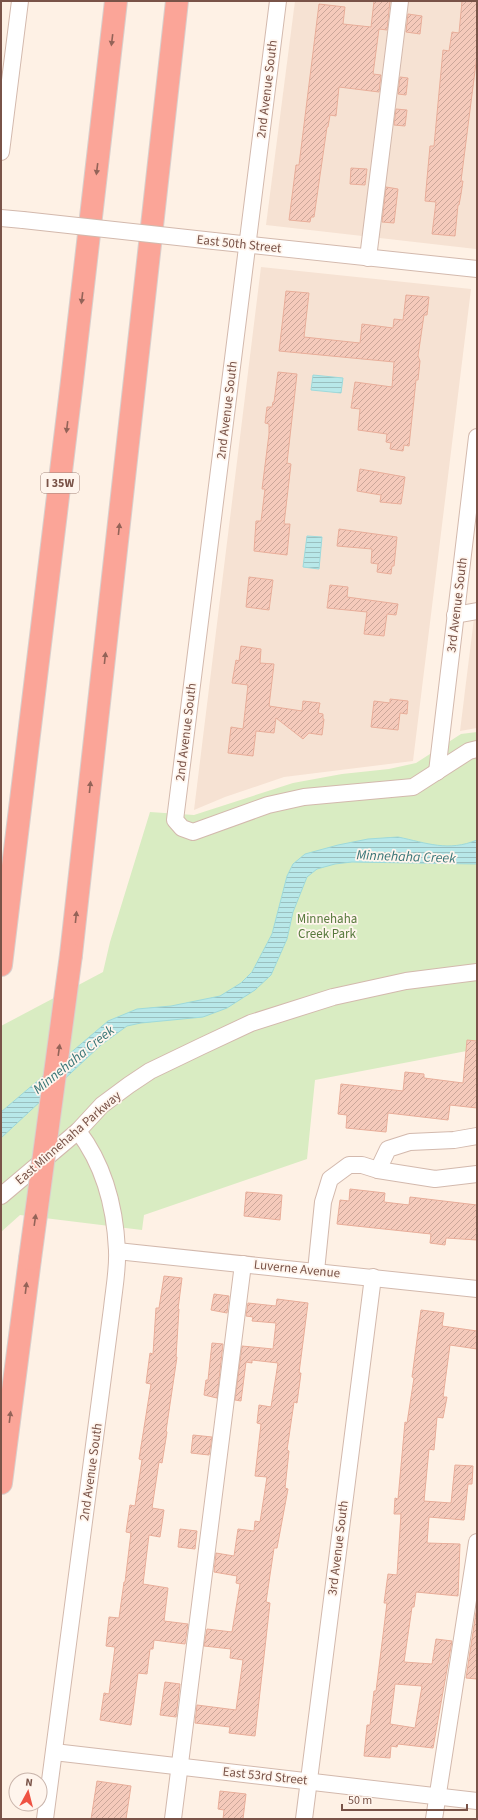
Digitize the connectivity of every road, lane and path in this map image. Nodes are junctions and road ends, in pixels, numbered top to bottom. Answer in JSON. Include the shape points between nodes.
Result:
{"nodes":[{"id":1,"x":20,"y":1,"type":"edge"},
{"id":2,"x":116,"y":1,"type":"edge"},
{"id":3,"x":177,"y":1,"type":"edge"},
{"id":4,"x":278,"y":1,"type":"edge"},
{"id":5,"x":400,"y":1,"type":"edge"},
{"id":6,"x":1,"y":152,"type":"edge"},
{"id":7,"x":1,"y":218,"type":"edge"},
{"id":8,"x":248,"y":244,"type":"junction"},
{"id":9,"x":368,"y":258,"type":"junction"},
{"id":10,"x":477,"y":269,"type":"edge"},
{"id":11,"x":477,"y":437,"type":"edge"},
{"id":12,"x":477,"y":611,"type":"edge"},
{"id":13,"x":455,"y":615,"type":"junction"},
{"id":14,"x":477,"y":749,"type":"edge"},
{"id":15,"x":437,"y":772,"type":"junction"},
{"id":16,"x":1,"y":965,"type":"edge"},
{"id":17,"x":477,"y":972,"type":"edge"},
{"id":18,"x":78,"y":1131,"type":"junction"},
{"id":19,"x":477,"y":1136,"type":"edge"},
{"id":20,"x":378,"y":1170,"type":"junction"},
{"id":21,"x":477,"y":1174,"type":"edge"},
{"id":22,"x":1,"y":1196,"type":"edge"},
{"id":23,"x":117,"y":1251,"type":"junction"},
{"id":24,"x":243,"y":1264,"type":"junction"},
{"id":25,"x":316,"y":1271,"type":"junction"},
{"id":26,"x":373,"y":1277,"type":"junction"},
{"id":27,"x":477,"y":1289,"type":"edge"},
{"id":28,"x":1,"y":1483,"type":"edge"},
{"id":29,"x":477,"y":1542,"type":"edge"},
{"id":30,"x":54,"y":1752,"type":"junction"},
{"id":31,"x":179,"y":1766,"type":"junction"},
{"id":32,"x":308,"y":1781,"type":"junction"},
{"id":33,"x":438,"y":1796,"type":"junction"},
{"id":34,"x":477,"y":1801,"type":"edge"},
{"id":35,"x":45,"y":1819,"type":"edge"},
{"id":36,"x":173,"y":1819,"type":"edge"},
{"id":37,"x":304,"y":1819,"type":"edge"},
{"id":38,"x":434,"y":1819,"type":"edge"}],
"edges":[{"from":1,"to":6,"type":"street"},
{"from":2,"to":16,"type":"highway","number":"I 35W","one_way":true},
{"from":28,"to":3,"type":"highway","one_way":true,"bridge":true,"via":[[71,955]]},
{"from":4,"to":8,"type":"street","name":"2nd Avenue South"},
{"from":5,"to":9,"type":"street"},
{"from":7,"to":8,"type":"street","name":"East 50th Street","bridge":true},
{"from":8,"to":9,"type":"street","name":"East 50th Street"},
{"from":8,"to":15,"type":"street","name":"2nd Avenue South","via":[[175,820],[182,828],[193,832],[268,805],[304,797],[413,787]]},
{"from":9,"to":10,"type":"street","name":"East 50th Street"},
{"from":11,"to":13,"type":"street","name":"3rd Avenue South"},
{"from":12,"to":13,"type":"street"},
{"from":13,"to":15,"type":"street","name":"3rd Avenue South"},
{"from":14,"to":15,"type":"street","via":[[469,751]]},
{"from":17,"to":18,"type":"street","name":"East Minnehaha Parkway","via":[[406,981],[333,997],[251,1023],[150,1072],[102,1105]]},
{"from":18,"to":22,"type":"street","name":"East Minnehaha Parkway"},
{"from":18,"to":23,"type":"street","name":"2nd Avenue South","via":[[95,1158],[105,1183],[112,1205]]},
{"from":19,"to":20,"type":"street","via":[[410,1142],[388,1149]]},
{"from":20,"to":21,"type":"street","via":[[435,1179]]},
{"from":20,"to":25,"type":"street","via":[[362,1165],[349,1165],[330,1179],[323,1202]]},
{"from":23,"to":24,"type":"street","name":"Luverne Avenue"},
{"from":23,"to":30,"type":"street","name":"2nd Avenue South","via":[[112,1308]]},
{"from":24,"to":25,"type":"street","name":"Luverne Avenue"},
{"from":24,"to":31,"type":"street"},
{"from":25,"to":26,"type":"street","name":"Luverne Avenue"},
{"from":26,"to":27,"type":"street","name":"Luverne Avenue"},
{"from":26,"to":32,"type":"street","name":"3rd Avenue South"},
{"from":29,"to":33,"type":"street"},
{"from":30,"to":31,"type":"street","name":"East 53rd Street"},
{"from":30,"to":35,"type":"street","name":"2nd Avenue South"},
{"from":31,"to":32,"type":"street","name":"East 53rd Street"},
{"from":31,"to":36,"type":"street"},
{"from":32,"to":33,"type":"street","name":"East 53rd Street"},
{"from":32,"to":37,"type":"street","name":"3rd Avenue South"},
{"from":33,"to":34,"type":"street","name":"East 53rd Street"},
{"from":33,"to":38,"type":"street"}]}
